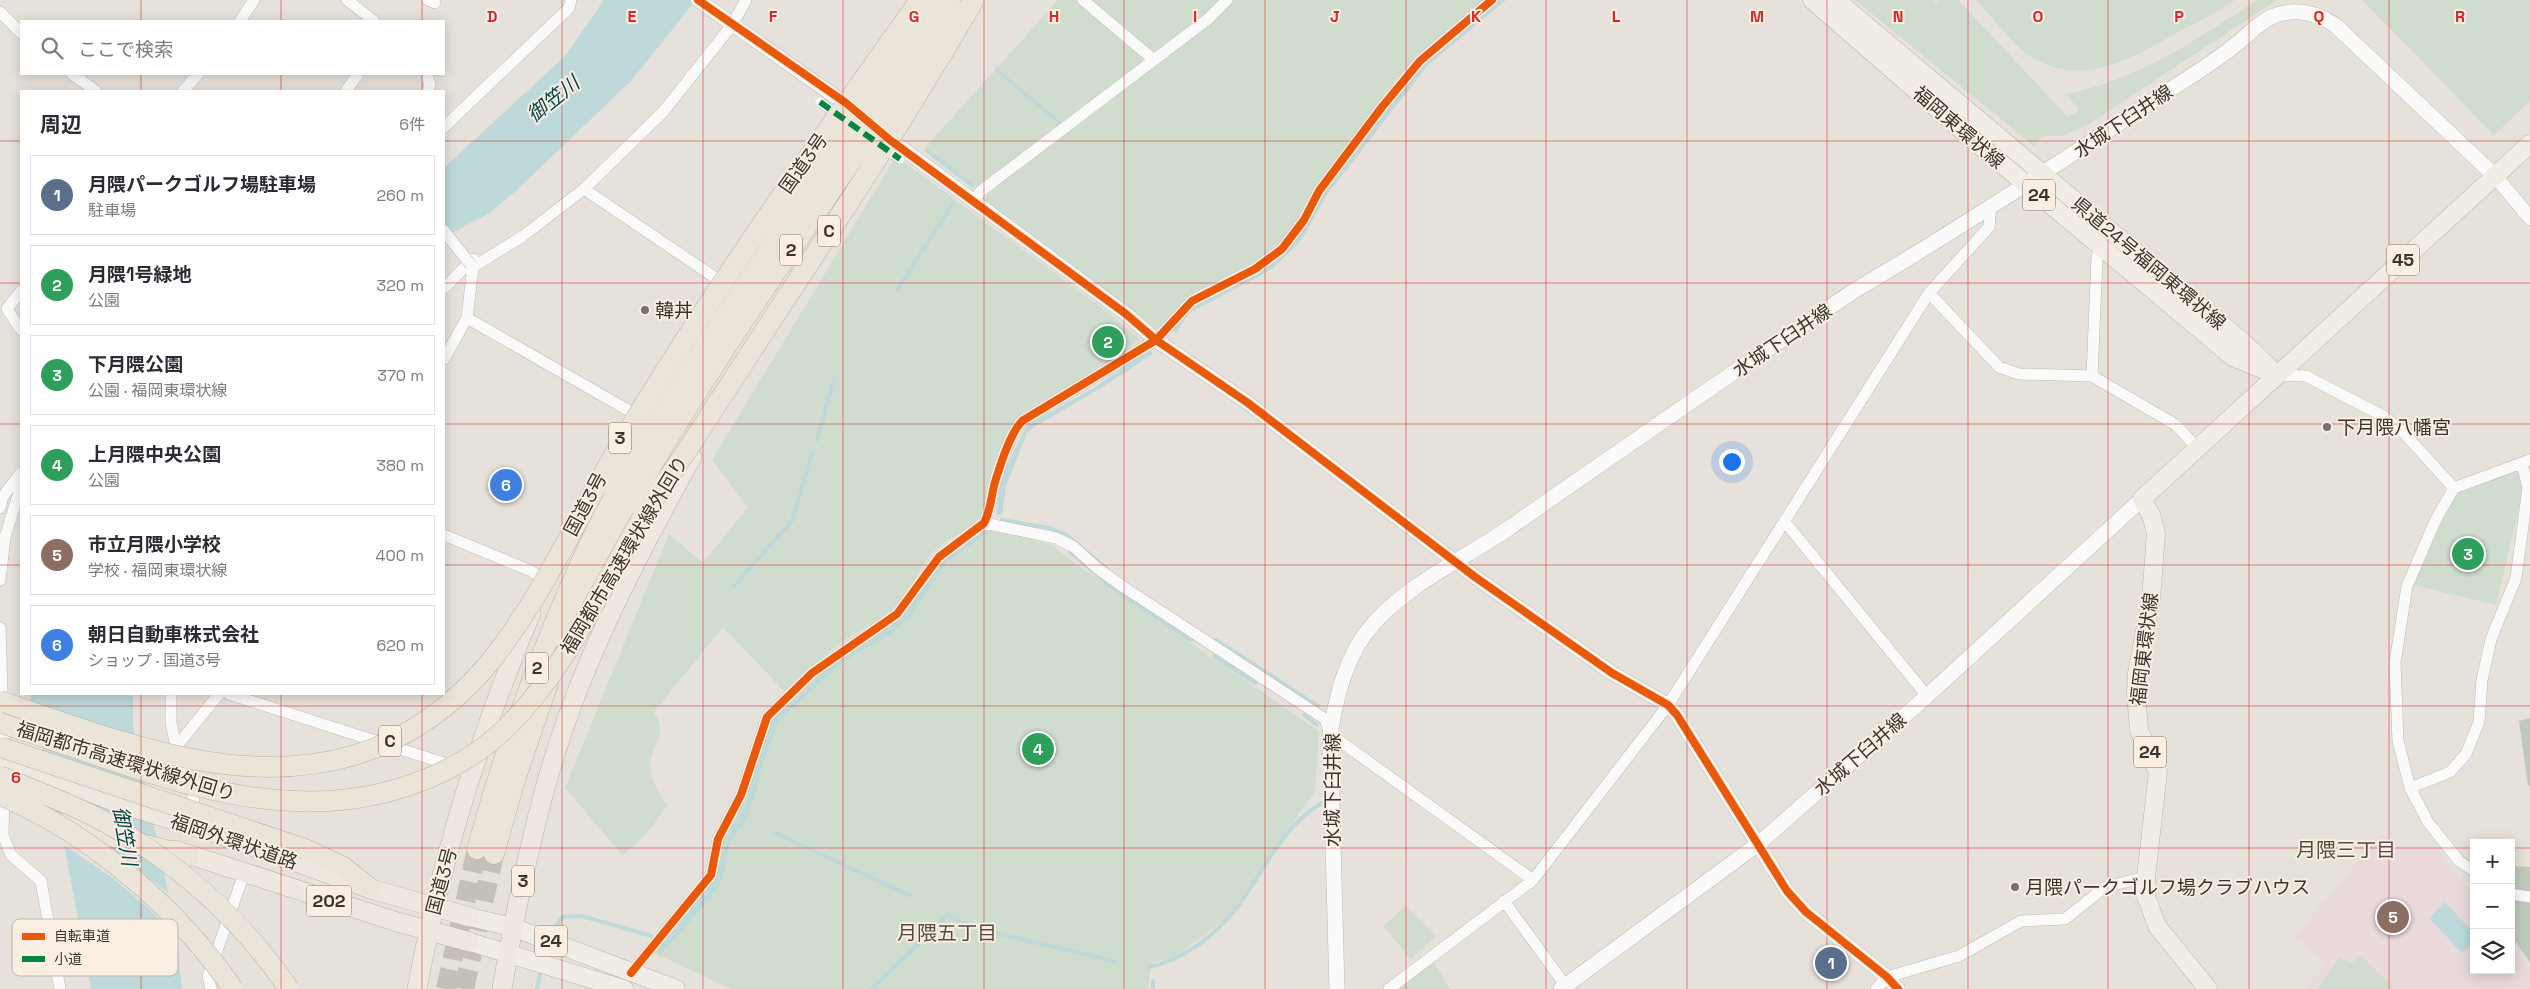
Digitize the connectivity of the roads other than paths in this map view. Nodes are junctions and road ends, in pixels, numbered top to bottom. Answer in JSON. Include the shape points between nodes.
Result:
{"nodes":[{"id":1,"x":254,"y":0,"type":"edge"},
{"id":2,"x":347,"y":0,"type":"edge"},
{"id":3,"x":571,"y":0,"type":"edge"},
{"id":4,"x":698,"y":0,"type":"edge"},
{"id":5,"x":746,"y":0,"type":"edge"},
{"id":6,"x":920,"y":0,"type":"edge"},
{"id":7,"x":939,"y":0,"type":"edge"},
{"id":8,"x":960,"y":0,"type":"edge"},
{"id":9,"x":974,"y":0,"type":"edge"},
{"id":10,"x":979,"y":0,"type":"edge"},
{"id":11,"x":1083,"y":0,"type":"edge"},
{"id":12,"x":1227,"y":0,"type":"edge"},
{"id":13,"x":1492,"y":0,"type":"edge"},
{"id":14,"x":1812,"y":0,"type":"edge"},
{"id":15,"x":1836,"y":0,"type":"edge"},
{"id":16,"x":0,"y":12,"type":"edge"},
{"id":17,"x":241,"y":20,"type":"edge"},
{"id":18,"x":373,"y":20,"type":"edge"},
{"id":19,"x":727,"y":21,"type":"junction"},
{"id":20,"x":20,"y":32,"type":"edge"},
{"id":21,"x":1154,"y":60,"type":"junction"},
{"id":22,"x":73,"y":75,"type":"edge"},
{"id":23,"x":197,"y":75,"type":"edge"},
{"id":24,"x":357,"y":75,"type":"edge"},
{"id":25,"x":428,"y":75,"type":"edge"},
{"id":26,"x":95,"y":90,"type":"edge"},
{"id":27,"x":184,"y":90,"type":"edge"},
{"id":28,"x":347,"y":90,"type":"edge"},
{"id":29,"x":428,"y":90,"type":"edge"},
{"id":30,"x":820,"y":102,"type":"dead end"},
{"id":31,"x":846,"y":103,"type":"junction"},
{"id":32,"x":445,"y":126,"type":"edge"},
{"id":33,"x":890,"y":140,"type":"junction"},
{"id":34,"x":2530,"y":144,"type":"edge"},
{"id":35,"x":900,"y":159,"type":"dead end"},
{"id":36,"x":2044,"y":175,"type":"junction"},
{"id":37,"x":2495,"y":176,"type":"junction"},
{"id":38,"x":2025,"y":184,"type":"junction"},
{"id":39,"x":584,"y":189,"type":"junction"},
{"id":40,"x":973,"y":201,"type":"junction"},
{"id":41,"x":1991,"y":206,"type":"junction"},
{"id":42,"x":2530,"y":218,"type":"edge"},
{"id":43,"x":536,"y":223,"type":"junction"},
{"id":44,"x":445,"y":232,"type":"edge"},
{"id":45,"x":2100,"y":247,"type":"junction"},
{"id":46,"x":472,"y":266,"type":"junction"},
{"id":47,"x":720,"y":281,"type":"junction"},
{"id":48,"x":445,"y":287,"type":"edge"},
{"id":49,"x":20,"y":292,"type":"edge"},
{"id":50,"x":1929,"y":293,"type":"junction"},
{"id":51,"x":4,"y":304,"type":"edge"},
{"id":52,"x":467,"y":318,"type":"junction"},
{"id":53,"x":20,"y":328,"type":"edge"},
{"id":54,"x":1156,"y":340,"type":"junction"},
{"id":55,"x":445,"y":357,"type":"edge"},
{"id":56,"x":2276,"y":375,"type":"junction"},
{"id":57,"x":2092,"y":376,"type":"junction"},
{"id":58,"x":633,"y":414,"type":"junction"},
{"id":59,"x":2197,"y":448,"type":"junction"},
{"id":60,"x":2526,"y":462,"type":"edge"},
{"id":61,"x":20,"y":474,"type":"edge"},
{"id":62,"x":2454,"y":488,"type":"junction"},
{"id":63,"x":20,"y":489,"type":"edge"},
{"id":64,"x":622,"y":499,"type":"junction"},
{"id":65,"x":2142,"y":499,"type":"junction"},
{"id":66,"x":0,"y":508,"type":"edge"},
{"id":67,"x":1785,"y":522,"type":"junction"},
{"id":68,"x":984,"y":524,"type":"junction"},
{"id":69,"x":445,"y":535,"type":"edge"},
{"id":70,"x":1457,"y":561,"type":"junction"},
{"id":71,"x":0,"y":580,"type":"edge"},
{"id":72,"x":545,"y":581,"type":"junction"},
{"id":73,"x":0,"y":628,"type":"edge"},
{"id":74,"x":0,"y":645,"type":"edge"},
{"id":75,"x":171,"y":695,"type":"edge"},
{"id":76,"x":218,"y":695,"type":"edge"},
{"id":77,"x":232,"y":695,"type":"edge"},
{"id":78,"x":1926,"y":696,"type":"junction"},
{"id":79,"x":0,"y":701,"type":"edge"},
{"id":80,"x":1668,"y":705,"type":"junction"},
{"id":81,"x":0,"y":723,"type":"edge"},
{"id":82,"x":1330,"y":734,"type":"junction"},
{"id":83,"x":176,"y":747,"type":"junction"},
{"id":84,"x":472,"y":772,"type":"junction"},
{"id":85,"x":1,"y":777,"type":"edge"},
{"id":86,"x":2410,"y":788,"type":"junction"},
{"id":87,"x":194,"y":799,"type":"dead end"},
{"id":88,"x":2,"y":834,"type":"edge"},
{"id":89,"x":1758,"y":844,"type":"junction"},
{"id":90,"x":486,"y":852,"type":"tunnel mouth"},
{"id":91,"x":189,"y":856,"type":"junction"},
{"id":92,"x":2470,"y":868,"type":"edge"},
{"id":93,"x":244,"y":874,"type":"junction"},
{"id":94,"x":2146,"y":877,"type":"junction"},
{"id":95,"x":1533,"y":880,"type":"junction"},
{"id":96,"x":372,"y":889,"type":"junction"},
{"id":97,"x":2515,"y":895,"type":"edge"},
{"id":98,"x":2530,"y":897,"type":"edge"},
{"id":99,"x":1504,"y":902,"type":"junction"},
{"id":100,"x":434,"y":908,"type":"junction"},
{"id":101,"x":470,"y":917,"type":"joint"},
{"id":102,"x":48,"y":919,"type":"edge"},
{"id":103,"x":178,"y":919,"type":"edge"},
{"id":104,"x":178,"y":919,"type":"edge"},
{"id":105,"x":512,"y":927,"type":"junction"},
{"id":106,"x":428,"y":930,"type":"junction"},
{"id":107,"x":470,"y":942,"type":"joint"},
{"id":108,"x":508,"y":952,"type":"junction"},
{"id":109,"x":631,"y":972,"type":"junction"},
{"id":110,"x":58,"y":976,"type":"edge"},
{"id":111,"x":1887,"y":977,"type":"junction"},
{"id":112,"x":1565,"y":988,"type":"edge"},
{"id":113,"x":60,"y":989,"type":"edge"},
{"id":114,"x":211,"y":989,"type":"edge"},
{"id":115,"x":233,"y":989,"type":"edge"},
{"id":116,"x":289,"y":989,"type":"edge"},
{"id":117,"x":417,"y":989,"type":"edge"},
{"id":118,"x":502,"y":989,"type":"edge"},
{"id":119,"x":624,"y":989,"type":"edge"},
{"id":120,"x":676,"y":989,"type":"edge"},
{"id":121,"x":1336,"y":989,"type":"edge"},
{"id":122,"x":1389,"y":989,"type":"edge"},
{"id":123,"x":1876,"y":989,"type":"edge"},
{"id":124,"x":1898,"y":989,"type":"edge"},
{"id":125,"x":2208,"y":989,"type":"edge"}],
"edges":[{"from":1,"to":17,"type":"street"},
{"from":2,"to":18,"type":"street"},
{"from":3,"to":32,"type":"street","via":[[569,8]]},
{"from":4,"to":19,"type":"street"},
{"from":5,"to":19,"type":"street"},
{"from":6,"to":31,"type":"highway","name":"国道3号","number":"3"},
{"from":6,"to":79,"type":"highway","number":"C","bridge":true,"via":[[789,183],[683,341],[509,636],[489,663],[448,704],[408,732],[364,752],[310,764],[264,766],[181,757]]},
{"from":7,"to":64,"type":"highway","number":"2","bridge":true,"via":[[646,438]]},
{"from":8,"to":64,"type":"highway","number":"2","bridge":true,"via":[[661,448]]},
{"from":9,"to":81,"type":"highway","name":"福岡都市高速環状線外回り","number":"C","bridge":true,"via":[[837,219],[647,511],[572,645],[527,706],[490,742],[464,760],[415,784],[355,798],[302,802],[256,798],[188,783]]},
{"from":10,"to":33,"type":"highway","number":"3"},
{"from":11,"to":21,"type":"street"},
{"from":12,"to":21,"type":"street","via":[[1208,19]]},
{"from":13,"to":54,"type":"street","via":[[1420,61],[1319,191],[1304,220],[1282,249],[1255,270],[1192,301]]},
{"from":14,"to":38,"type":"main road","name":"福岡東環状線","number":"24"},
{"from":15,"to":36,"type":"main road","name":"県道24号福岡東環状線","number":"24"},
{"from":16,"to":20,"type":"street"},
{"from":19,"to":31,"type":"street"},
{"from":19,"to":39,"type":"street","via":[[663,112]]},
{"from":21,"to":40,"type":"street"},
{"from":22,"to":26,"type":"street"},
{"from":23,"to":27,"type":"street"},
{"from":24,"to":28,"type":"street"},
{"from":25,"to":29,"type":"street"},
{"from":30,"to":35,"type":"street","bridge":true},
{"from":31,"to":33,"type":"street"},
{"from":31,"to":47,"type":"highway","name":"国道3号","number":"3"},
{"from":33,"to":40,"type":"street"},
{"from":33,"to":105,"type":"highway","number":"3","via":[[733,384],[648,535],[608,618],[558,743]]},
{"from":34,"to":37,"type":"main road","number":"45"},
{"from":36,"to":37,"type":"main road","name":"水城下臼井線","via":[[2270,18],[2301,11],[2323,17],[2335,25]]},
{"from":36,"to":38,"type":"main road","name":"水城下臼井線"},
{"from":36,"to":56,"type":"main road","name":"県道24号福岡東環状線","number":"24","via":[[2244,343]]},
{"from":37,"to":42,"type":"street"},
{"from":37,"to":56,"type":"main road","number":"45"},
{"from":38,"to":41,"type":"main road","name":"水城下臼井線"},
{"from":38,"to":45,"type":"main road","name":"福岡東環状線","number":"24"},
{"from":39,"to":43,"type":"street"},
{"from":39,"to":47,"type":"street"},
{"from":40,"to":54,"type":"street","via":[[1126,314]]},
{"from":41,"to":50,"type":"street","via":[[1989,228]]},
{"from":41,"to":70,"type":"main road","name":"水城下臼井線","via":[[1805,324]]},
{"from":43,"to":46,"type":"street","via":[[523,236]]},
{"from":43,"to":48,"type":"street","via":[[478,255]]},
{"from":44,"to":46,"type":"street","bridge":true},
{"from":45,"to":56,"type":"main road","name":"福岡東環状線","number":"24","via":[[2233,357]]},
{"from":45,"to":57,"type":"street"},
{"from":46,"to":52,"type":"street"},
{"from":47,"to":58,"type":"highway","name":"国道3号","number":"3"},
{"from":49,"to":51,"type":"street"},
{"from":50,"to":57,"type":"street","via":[[1999,367],[2019,374]]},
{"from":50,"to":67,"type":"street"},
{"from":51,"to":53,"type":"street"},
{"from":52,"to":55,"type":"street"},
{"from":52,"to":58,"type":"street"},
{"from":54,"to":68,"type":"street","via":[[1022,421],[1002,462]]},
{"from":54,"to":70,"type":"street","via":[[1248,403]]},
{"from":56,"to":59,"type":"main road"},
{"from":56,"to":62,"type":"street","name":"福岡東環状線","via":[[2306,376],[2385,417]]},
{"from":57,"to":59,"type":"street","via":[[2176,425]]},
{"from":58,"to":72,"type":"highway","name":"国道3号","number":"3"},
{"from":59,"to":65,"type":"main road"},
{"from":60,"to":62,"type":"street"},
{"from":60,"to":86,"type":"street","via":[[2528,488],[2516,578],[2491,639],[2482,680],[2479,722],[2466,754],[2450,772]]},
{"from":61,"to":66,"type":"street","via":[[3,496]]},
{"from":62,"to":86,"type":"street","via":[[2436,519],[2406,586],[2395,663],[2398,740]]},
{"from":63,"to":71,"type":"street","via":[[5,537]]},
{"from":64,"to":90,"type":"highway","number":"2","via":[[579,563],[525,698],[497,778]]},
{"from":65,"to":78,"type":"main road","name":"水城下臼井線"},
{"from":65,"to":94,"type":"main road","name":"福岡東環状線","number":"24","via":[[2156,532],[2136,693],[2139,730],[2158,772]]},
{"from":67,"to":78,"type":"street"},
{"from":67,"to":80,"type":"street"},
{"from":68,"to":82,"type":"street","via":[[1056,538],[1074,547],[1122,586],[1325,719]]},
{"from":68,"to":109,"type":"street","via":[[939,557],[897,614],[812,673],[767,717],[741,796],[718,839],[711,875]]},
{"from":69,"to":72,"type":"street"},
{"from":70,"to":80,"type":"street","via":[[1583,653]]},
{"from":70,"to":82,"type":"main road","name":"水城下臼井線","via":[[1400,597],[1373,623],[1346,666]]},
{"from":72,"to":84,"type":"highway","name":"国道3号","number":"3","via":[[506,673]]},
{"from":73,"to":74,"type":"street"},
{"from":74,"to":85,"type":"street"},
{"from":75,"to":83,"type":"street"},
{"from":76,"to":83,"type":"street"},
{"from":77,"to":84,"type":"street"},
{"from":78,"to":89,"type":"main road","name":"水城下臼井線"},
{"from":80,"to":89,"type":"street"},
{"from":80,"to":95,"type":"street"},
{"from":82,"to":95,"type":"street"},
{"from":82,"to":121,"type":"main road","name":"水城下臼井線"},
{"from":83,"to":87,"type":"street"},
{"from":84,"to":100,"type":"highway","name":"国道3号","number":"3"},
{"from":85,"to":88,"type":"street"},
{"from":85,"to":91,"type":"highway","name":"福岡外環状道路","number":"202","bridge":true},
{"from":85,"to":91,"type":"highway","via":[[26,815]]},
{"from":85,"to":96,"type":"highway","name":"福岡外環状道路","number":"202","via":[[118,803],[215,833]]},
{"from":85,"to":96,"type":"highway","bridge":true,"via":[[305,849],[342,866]]},
{"from":85,"to":104,"type":"highway","bridge":true,"via":[[59,826],[122,870]]},
{"from":85,"to":116,"type":"highway","bridge":true,"via":[[103,821],[178,870],[249,936]]},
{"from":86,"to":92,"type":"street","via":[[2428,822],[2459,861]]},
{"from":88,"to":102,"type":"street","via":[[11,855],[41,881]]},
{"from":89,"to":111,"type":"street","via":[[1787,891],[1806,912]]},
{"from":89,"to":112,"type":"main road","name":"水城下臼井線"},
{"from":91,"to":93,"type":"highway","name":"福岡外環状道路","number":"202"},
{"from":93,"to":106,"type":"highway","name":"福岡外環状道路","number":"202"},
{"from":93,"to":114,"type":"street","via":[[208,976]]},
{"from":94,"to":111,"type":"street","via":[[2105,888],[2065,919],[2021,921],[1959,956]]},
{"from":94,"to":125,"type":"main road","name":"福岡東環状線","number":"24","via":[[2146,896],[2157,926]]},
{"from":95,"to":99,"type":"street"},
{"from":96,"to":100,"type":"highway","name":"福岡外環状道路","number":"202"},
{"from":97,"to":98,"type":"street"},
{"from":99,"to":112,"type":"street"},
{"from":99,"to":122,"type":"street"},
{"from":100,"to":101,"type":"highway","name":"福岡外環状道路","number":"202"},
{"from":100,"to":106,"type":"highway","name":"国道3号","number":"3"},
{"from":101,"to":105,"type":"main road","number":"24"},
{"from":103,"to":115,"type":"highway","bridge":true,"via":[[214,960]]},
{"from":105,"to":108,"type":"highway","number":"3"},
{"from":105,"to":109,"type":"main road","number":"24"},
{"from":106,"to":107,"type":"highway","name":"福岡外環状道路","number":"202"},
{"from":106,"to":117,"type":"highway","name":"国道3号","number":"3"},
{"from":107,"to":108,"type":"main road","number":"24"},
{"from":108,"to":118,"type":"highway","number":"3"},
{"from":108,"to":119,"type":"main road","number":"24"},
{"from":109,"to":120,"type":"main road","number":"24"},
{"from":110,"to":113,"type":"street"},
{"from":111,"to":123,"type":"street"},
{"from":111,"to":124,"type":"street"}]}
